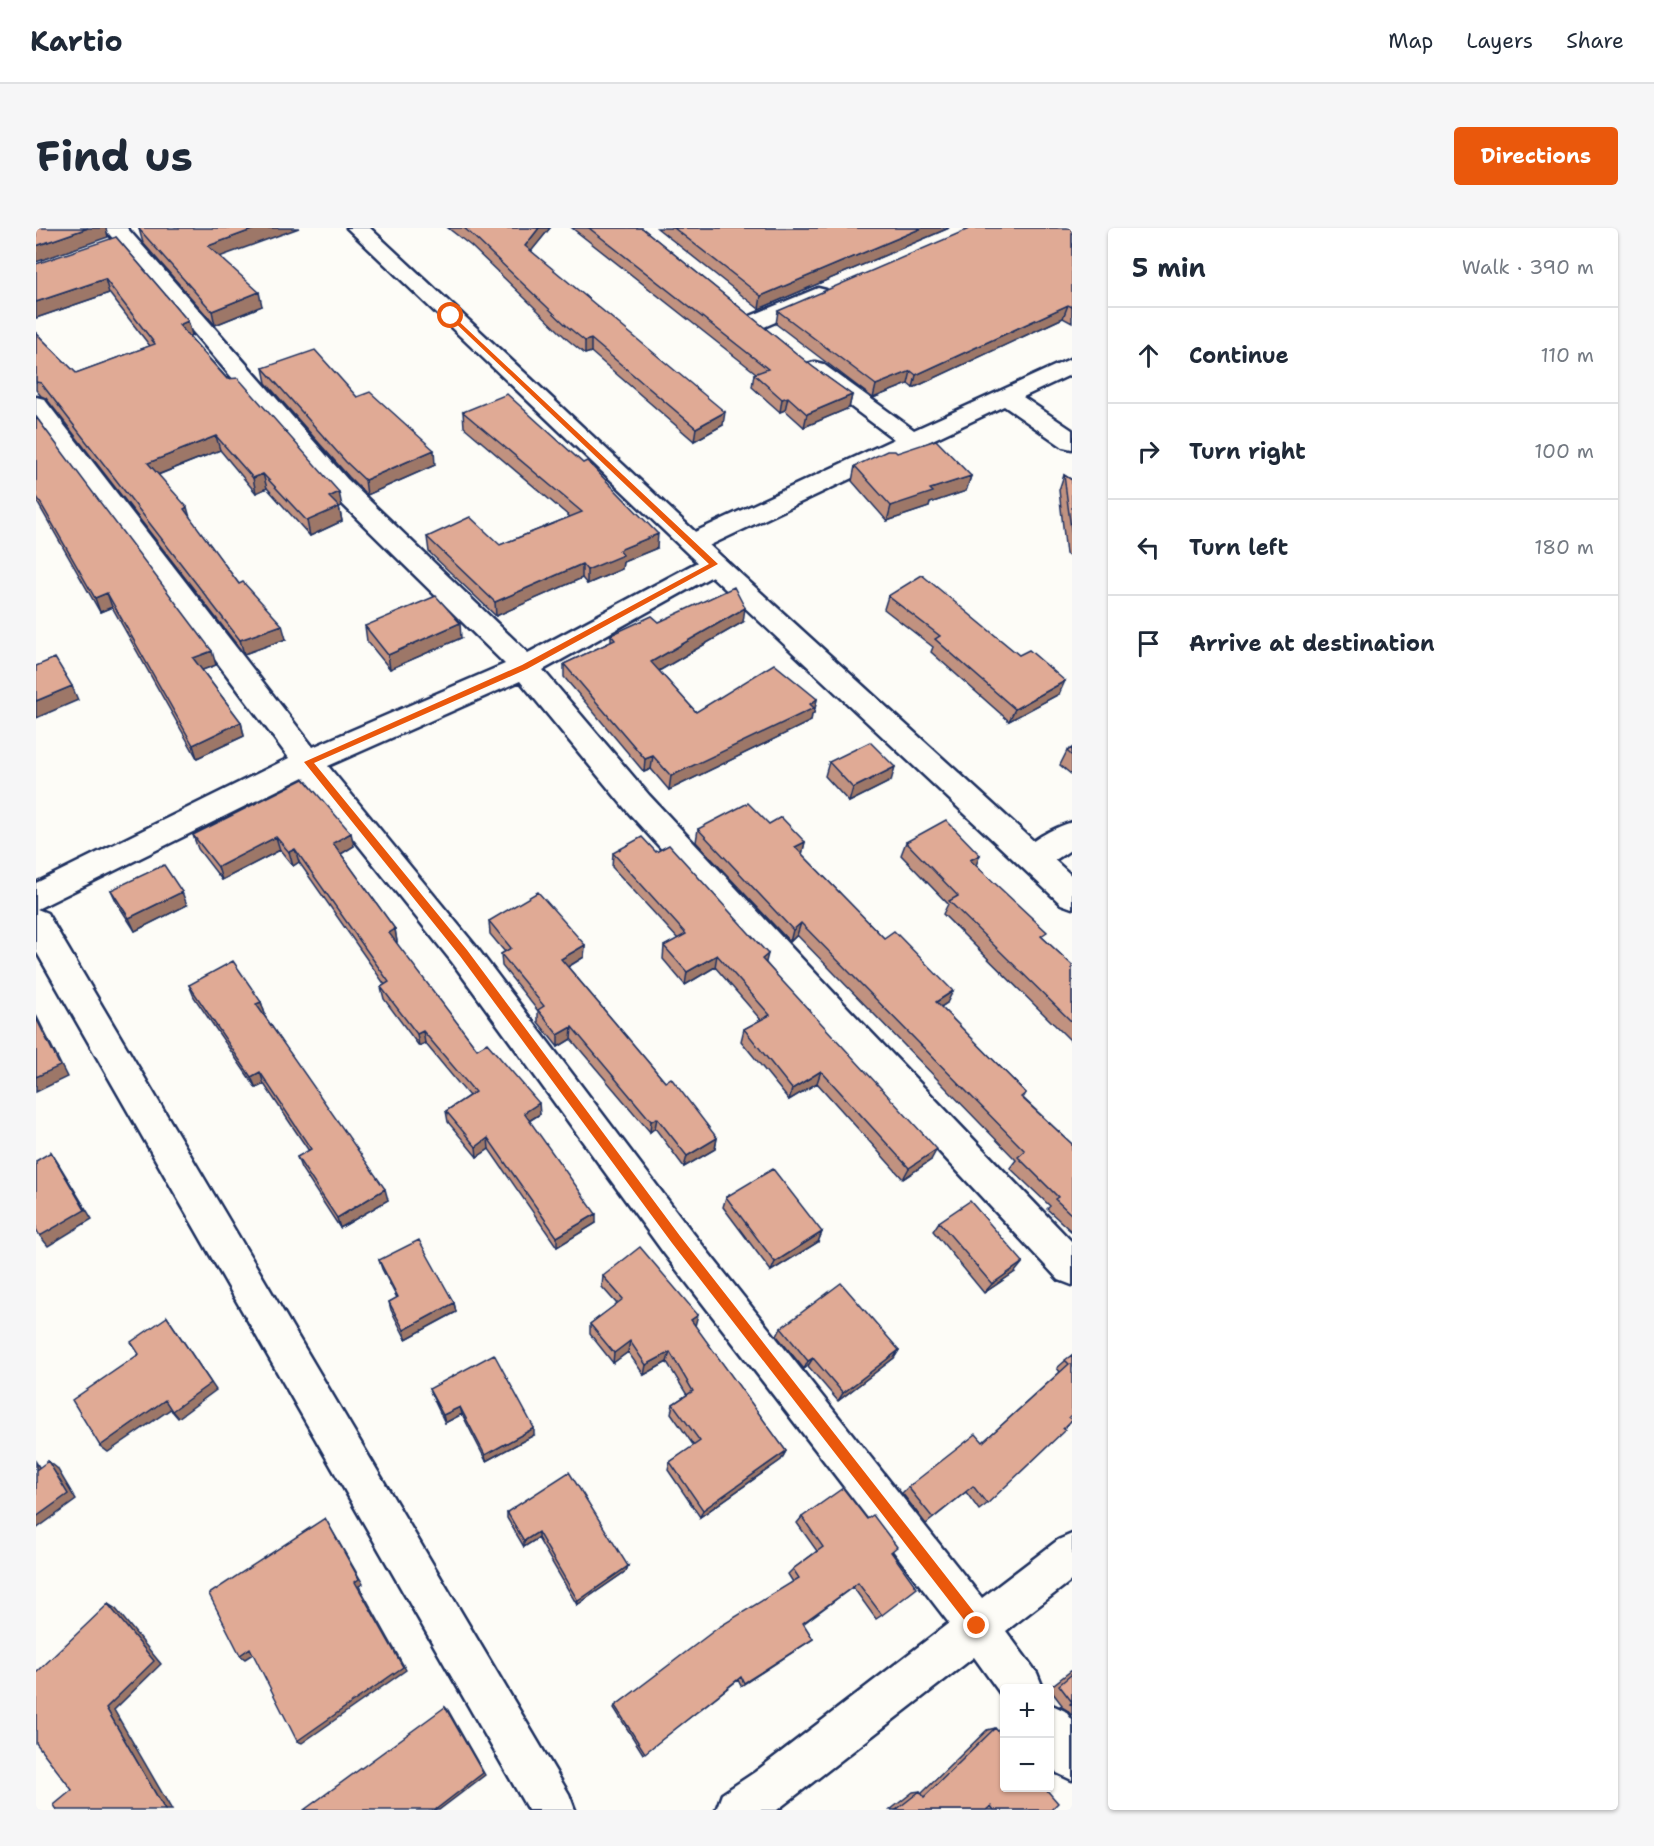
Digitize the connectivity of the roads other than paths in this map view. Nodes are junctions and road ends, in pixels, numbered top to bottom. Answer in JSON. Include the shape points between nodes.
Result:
{"nodes":[{"id":1,"x":358,"y":228,"type":"edge"},
{"id":2,"x":124,"y":237,"type":"edge"},
{"id":3,"x":842,"y":284,"type":"edge"},
{"id":4,"x":775,"y":336,"type":"edge"},
{"id":5,"x":802,"y":359,"type":"edge"},
{"id":6,"x":1072,"y":364,"type":"edge"},
{"id":7,"x":1006,"y":397,"type":"junction"},
{"id":8,"x":36,"y":404,"type":"edge"},
{"id":9,"x":911,"y":439,"type":"junction"},
{"id":10,"x":1072,"y":441,"type":"edge"},
{"id":11,"x":693,"y":543,"type":"junction"},
{"id":12,"x":714,"y":564,"type":"junction"},
{"id":13,"x":525,"y":667,"type":"junction"},
{"id":14,"x":308,"y":762,"type":"junction"},
{"id":15,"x":1072,"y":834,"type":"edge"},
{"id":16,"x":1033,"y":858,"type":"junction"},
{"id":17,"x":1072,"y":895,"type":"edge"},
{"id":18,"x":36,"y":897,"type":"edge"},
{"id":19,"x":36,"y":922,"type":"edge"},
{"id":20,"x":1072,"y":1268,"type":"edge"},
{"id":21,"x":1072,"y":1554,"type":"edge"},
{"id":22,"x":977,"y":1626,"type":"junction"},
{"id":23,"x":1018,"y":1684,"type":"edge"},
{"id":24,"x":1054,"y":1732,"type":"edge"},
{"id":25,"x":1072,"y":1758,"type":"edge"},
{"id":26,"x":553,"y":1810,"type":"edge"},
{"id":27,"x":738,"y":1810,"type":"edge"}],
"edges":[{"from":1,"to":11,"type":"street"},
{"from":2,"to":13,"type":"street","via":[[338,485]]},
{"from":3,"to":4,"type":"street","via":[[747,315]]},
{"from":5,"to":9,"type":"street"},
{"from":6,"to":7,"type":"street"},
{"from":7,"to":9,"type":"street"},
{"from":7,"to":10,"type":"street"},
{"from":8,"to":14,"type":"street"},
{"from":9,"to":11,"type":"street"},
{"from":11,"to":12,"type":"street"},
{"from":12,"to":13,"type":"street"},
{"from":12,"to":16,"type":"street"},
{"from":13,"to":14,"type":"street"},
{"from":13,"to":20,"type":"street","via":[[638,803]]},
{"from":14,"to":18,"type":"street"},
{"from":14,"to":22,"type":"street","via":[[463,953],[676,1239]]},
{"from":15,"to":16,"type":"street"},
{"from":16,"to":17,"type":"street"},
{"from":19,"to":26,"type":"street"},
{"from":21,"to":22,"type":"street"},
{"from":22,"to":23,"type":"street"},
{"from":22,"to":27,"type":"street"},
{"from":24,"to":25,"type":"street"}]}
